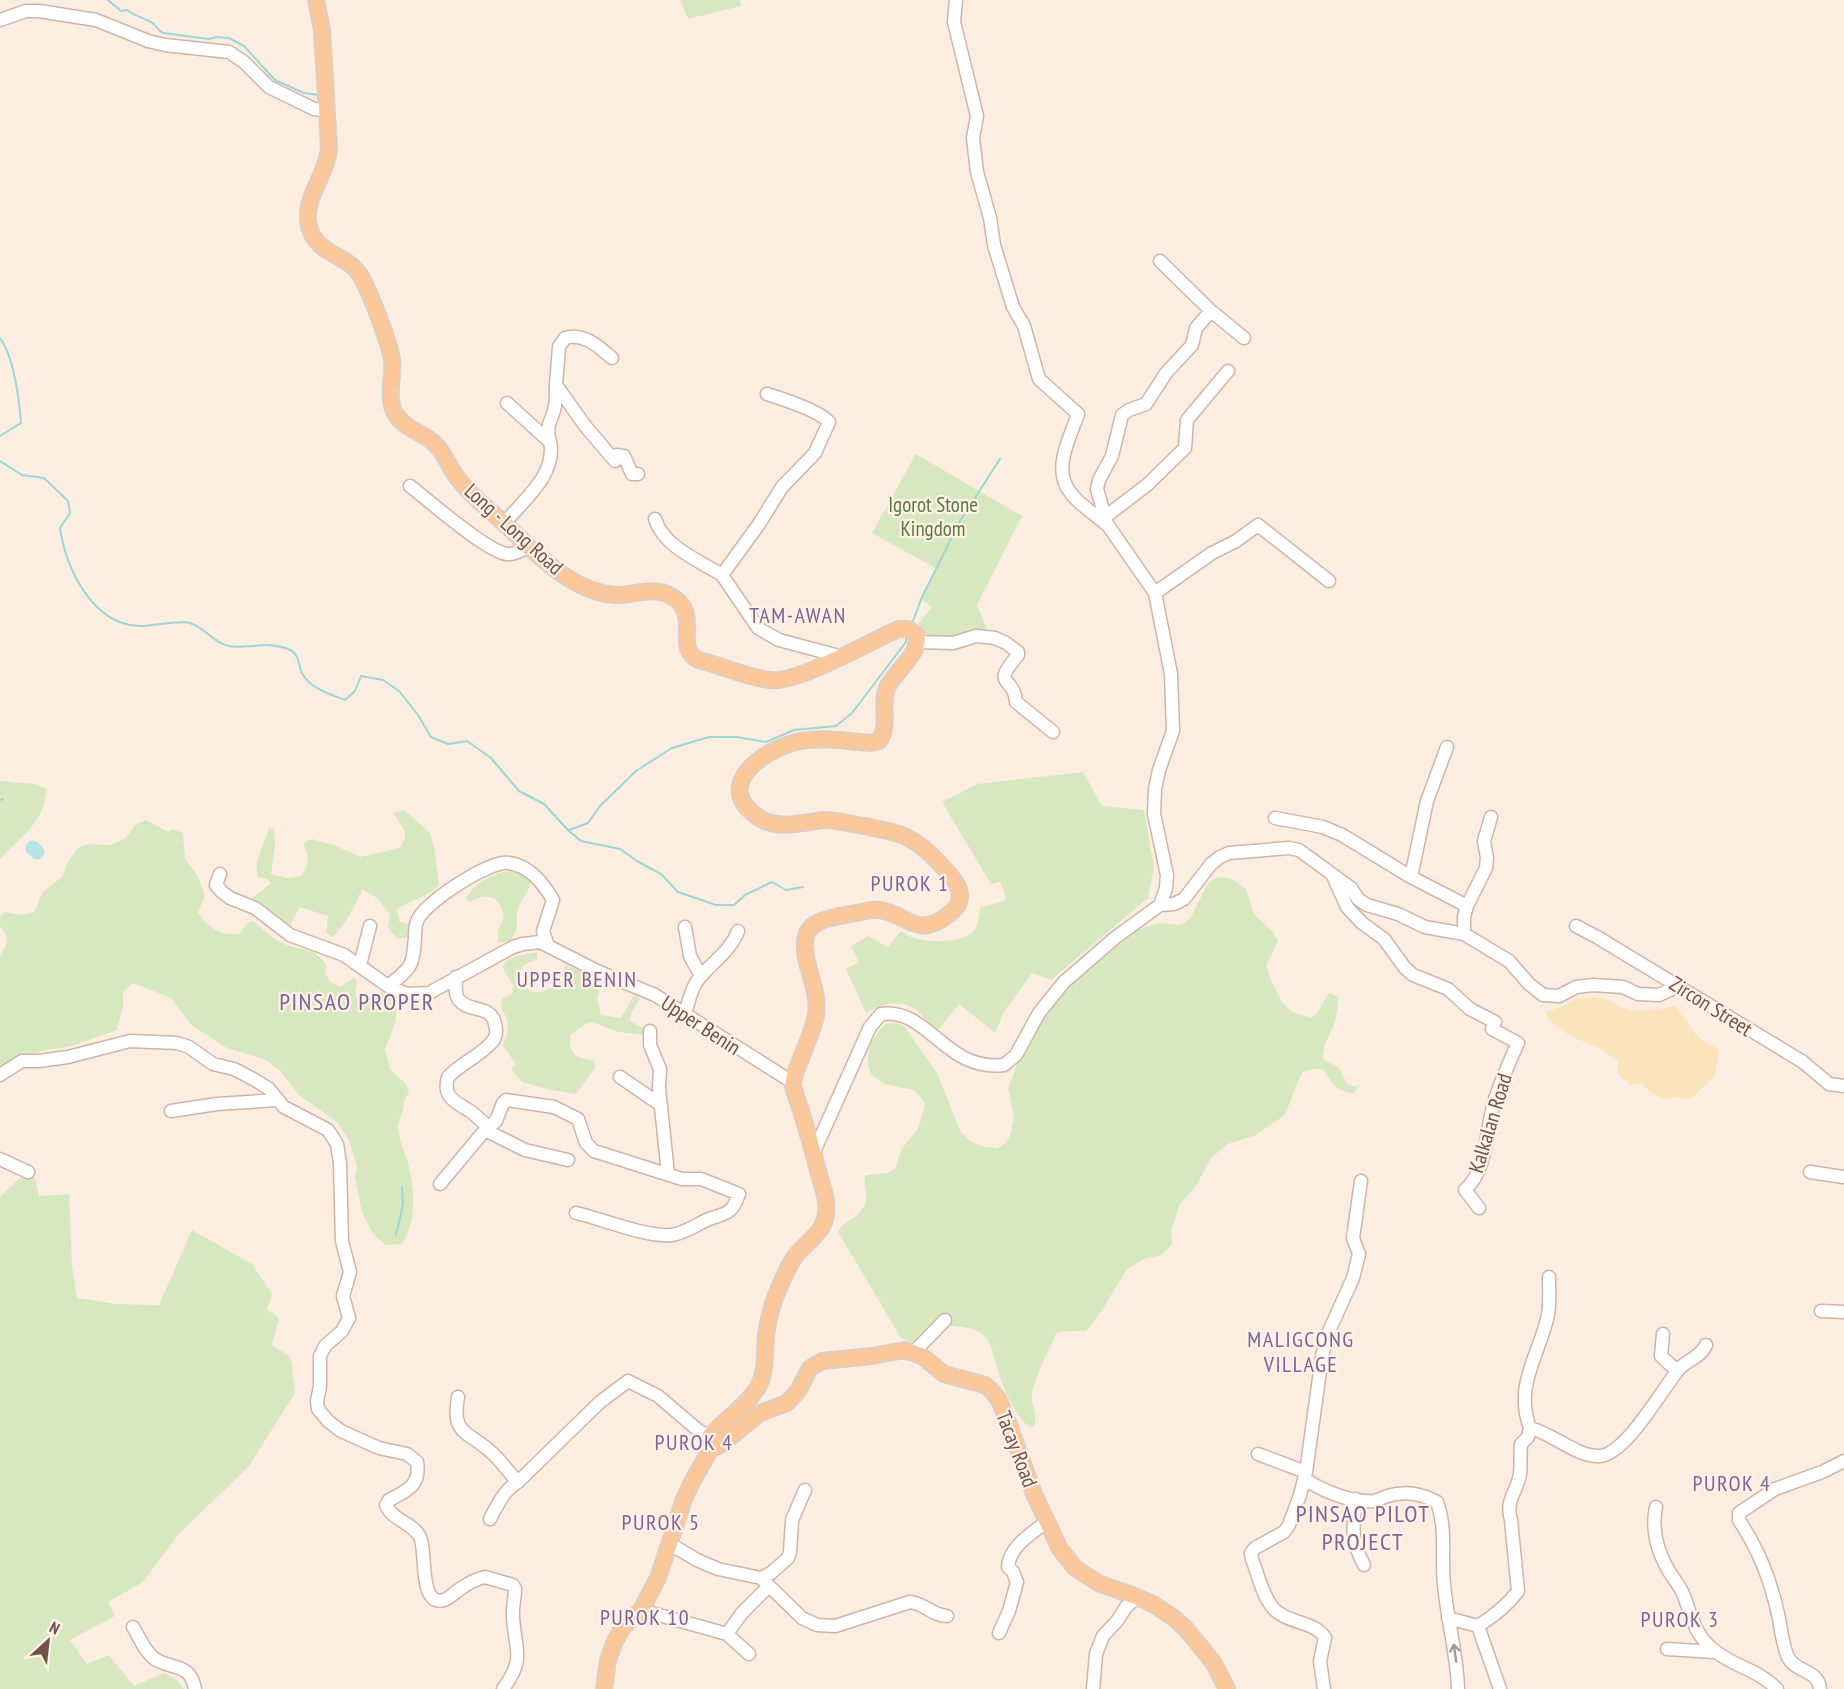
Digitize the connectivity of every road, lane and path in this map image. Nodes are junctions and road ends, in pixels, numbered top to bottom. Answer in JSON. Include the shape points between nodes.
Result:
{"nodes":[{"id":1,"x":316,"y":0,"type":"edge"},
{"id":2,"x":956,"y":0,"type":"edge"},
{"id":3,"x":0,"y":20,"type":"edge"},
{"id":4,"x":327,"y":111,"type":"junction"},
{"id":5,"x":1160,"y":261,"type":"dead end"},
{"id":6,"x":1210,"y":311,"type":"junction"},
{"id":7,"x":1244,"y":338,"type":"dead end"},
{"id":8,"x":612,"y":358,"type":"dead end"},
{"id":9,"x":1228,"y":371,"type":"dead end"},
{"id":10,"x":556,"y":385,"type":"junction"},
{"id":11,"x":767,"y":394,"type":"dead end"},
{"id":12,"x":507,"y":403,"type":"dead end"},
{"id":13,"x":550,"y":441,"type":"junction"},
{"id":14,"x":638,"y":474,"type":"dead end"},
{"id":15,"x":410,"y":486,"type":"dead end"},
{"id":16,"x":656,"y":519,"type":"dead end"},
{"id":17,"x":1106,"y":521,"type":"junction"},
{"id":18,"x":504,"y":524,"type":"junction"},
{"id":19,"x":529,"y":546,"type":"junction"},
{"id":20,"x":722,"y":575,"type":"junction"},
{"id":21,"x":1329,"y":581,"type":"dead end"},
{"id":22,"x":1155,"y":593,"type":"junction"},
{"id":23,"x":918,"y":642,"type":"junction"},
{"id":24,"x":839,"y":657,"type":"junction"},
{"id":25,"x":1053,"y":732,"type":"dead end"},
{"id":26,"x":1447,"y":747,"type":"dead end"},
{"id":27,"x":1491,"y":817,"type":"dead end"},
{"id":28,"x":1275,"y":818,"type":"dead end"},
{"id":29,"x":220,"y":874,"type":"dead end"},
{"id":30,"x":1333,"y":875,"type":"junction"},
{"id":31,"x":1411,"y":877,"type":"junction"},
{"id":32,"x":1160,"y":905,"type":"junction"},
{"id":33,"x":1467,"y":906,"type":"junction"},
{"id":34,"x":370,"y":926,"type":"dead end"},
{"id":35,"x":1576,"y":926,"type":"dead end"},
{"id":36,"x":685,"y":927,"type":"dead end"},
{"id":37,"x":738,"y":932,"type":"dead end"},
{"id":38,"x":1464,"y":934,"type":"junction"},
{"id":39,"x":548,"y":946,"type":"junction"},
{"id":40,"x":360,"y":965,"type":"junction"},
{"id":41,"x":701,"y":976,"type":"junction"},
{"id":42,"x":456,"y":977,"type":"junction"},
{"id":43,"x":388,"y":986,"type":"junction"},
{"id":44,"x":1678,"y":986,"type":"junction"},
{"id":45,"x":685,"y":1014,"type":"junction"},
{"id":46,"x":650,"y":1031,"type":"dead end"},
{"id":47,"x":0,"y":1075,"type":"edge"},
{"id":48,"x":620,"y":1077,"type":"dead end"},
{"id":49,"x":792,"y":1082,"type":"junction"},
{"id":50,"x":1844,"y":1086,"type":"edge"},
{"id":51,"x":277,"y":1100,"type":"junction"},
{"id":52,"x":661,"y":1105,"type":"junction"},
{"id":53,"x":171,"y":1111,"type":"dead end"},
{"id":54,"x":487,"y":1129,"type":"junction"},
{"id":55,"x":813,"y":1154,"type":"junction"},
{"id":56,"x":0,"y":1160,"type":"edge"},
{"id":57,"x":568,"y":1160,"type":"dead end"},
{"id":58,"x":28,"y":1172,"type":"dead end"},
{"id":59,"x":1810,"y":1172,"type":"dead end"},
{"id":60,"x":668,"y":1174,"type":"junction"},
{"id":61,"x":1844,"y":1177,"type":"edge"},
{"id":62,"x":1361,"y":1181,"type":"dead end"},
{"id":63,"x":440,"y":1184,"type":"dead end"},
{"id":64,"x":1479,"y":1208,"type":"dead end"},
{"id":65,"x":576,"y":1212,"type":"dead end"},
{"id":66,"x":1549,"y":1277,"type":"dead end"},
{"id":67,"x":1821,"y":1311,"type":"dead end"},
{"id":68,"x":1844,"y":1312,"type":"edge"},
{"id":69,"x":945,"y":1320,"type":"dead end"},
{"id":70,"x":1663,"y":1334,"type":"dead end"},
{"id":71,"x":1706,"y":1345,"type":"dead end"},
{"id":72,"x":914,"y":1352,"type":"junction"},
{"id":73,"x":1677,"y":1371,"type":"junction"},
{"id":74,"x":458,"y":1397,"type":"dead end"},
{"id":75,"x":1530,"y":1428,"type":"junction"},
{"id":76,"x":710,"y":1443,"type":"junction"},
{"id":77,"x":1257,"y":1454,"type":"dead end"},
{"id":78,"x":1844,"y":1461,"type":"edge"},
{"id":79,"x":1305,"y":1475,"type":"junction"},
{"id":80,"x":518,"y":1482,"type":"junction"},
{"id":81,"x":805,"y":1490,"type":"dead end"},
{"id":82,"x":1356,"y":1499,"type":"junction"},
{"id":83,"x":1656,"y":1507,"type":"dead end"},
{"id":84,"x":490,"y":1519,"type":"dead end"},
{"id":85,"x":1046,"y":1522,"type":"junction"},
{"id":86,"x":670,"y":1544,"type":"junction"},
{"id":87,"x":1364,"y":1565,"type":"dead end"},
{"id":88,"x":765,"y":1582,"type":"junction"},
{"id":89,"x":1137,"y":1597,"type":"junction"},
{"id":90,"x":641,"y":1610,"type":"junction"},
{"id":91,"x":947,"y":1616,"type":"dead end"},
{"id":92,"x":1448,"y":1618,"type":"junction"},
{"id":93,"x":1478,"y":1626,"type":"junction"},
{"id":94,"x":133,"y":1627,"type":"dead end"},
{"id":95,"x":999,"y":1633,"type":"dead end"},
{"id":96,"x":727,"y":1634,"type":"junction"},
{"id":97,"x":1667,"y":1649,"type":"dead end"},
{"id":98,"x":1717,"y":1652,"type":"junction"},
{"id":99,"x":749,"y":1654,"type":"dead end"},
{"id":100,"x":195,"y":1689,"type":"edge"},
{"id":101,"x":503,"y":1689,"type":"edge"},
{"id":102,"x":604,"y":1689,"type":"edge"},
{"id":103,"x":1093,"y":1689,"type":"edge"},
{"id":104,"x":1227,"y":1689,"type":"edge"},
{"id":105,"x":1324,"y":1689,"type":"edge"},
{"id":106,"x":1458,"y":1689,"type":"edge"},
{"id":107,"x":1500,"y":1689,"type":"edge"},
{"id":108,"x":1777,"y":1689,"type":"edge"},
{"id":109,"x":1820,"y":1689,"type":"edge"}],
"edges":[{"from":1,"to":4,"type":"main road","name":"Long - Long Road","via":[[322,30]]},
{"from":2,"to":17,"type":"street","via":[[954,22],[976,116],[973,138],[977,172],[994,245],[1039,379],[1078,414],[1063,458],[1068,491]]},
{"from":3,"to":4,"type":"street","via":[[39,11],[96,20],[165,45],[229,52],[269,87]]},
{"from":4,"to":18,"type":"main road","name":"Long - Long Road","via":[[328,156],[308,212],[312,235],[322,248],[353,267],[361,277],[391,357],[391,400],[398,418],[404,426],[435,444],[468,491]]},
{"from":5,"to":6,"type":"street"},
{"from":6,"to":7,"type":"street"},
{"from":6,"to":17,"type":"street","via":[[1196,328],[1192,345],[1146,404],[1122,415],[1112,456],[1097,489]]},
{"from":8,"to":10,"type":"street","via":[[578,335],[565,338],[559,347]]},
{"from":9,"to":17,"type":"street","via":[[1187,420],[1185,448]]},
{"from":10,"to":13,"type":"street","via":[[554,411],[547,431]]},
{"from":10,"to":14,"type":"street","via":[[615,461],[617,455],[624,456],[632,474]]},
{"from":11,"to":20,"type":"street","via":[[817,413],[829,422],[815,453],[782,487]]},
{"from":12,"to":13,"type":"street"},
{"from":13,"to":18,"type":"street","via":[[548,470]]},
{"from":15,"to":19,"type":"street","via":[[499,552],[512,554]]},
{"from":16,"to":20,"type":"street","via":[[659,531],[669,542]]},
{"from":17,"to":22,"type":"street"},
{"from":18,"to":19,"type":"main road","name":"Long - Long Road"},
{"from":19,"to":24,"type":"main road","name":"Long - Long Road","via":[[554,569],[591,590],[618,595],[654,591],[671,596],[685,609],[686,647],[699,660],[776,681],[803,674]]},
{"from":20,"to":24,"type":"street","via":[[758,628],[779,640]]},
{"from":21,"to":22,"type":"street","via":[[1258,525]]},
{"from":22,"to":32,"type":"street","via":[[1171,674],[1174,721],[1155,789],[1154,814],[1167,875]]},
{"from":23,"to":24,"type":"main road","name":"Long - Long Road","via":[[915,632],[899,629]]},
{"from":23,"to":25,"type":"street","via":[[953,643],[976,636],[995,638],[1011,646],[1018,655],[1004,679],[1016,694],[1016,702]]},
{"from":23,"to":49,"type":"main road","via":[[885,692],[884,727],[879,741],[801,741],[757,761],[740,781],[744,802],[770,823],[833,820],[912,838],[949,873],[960,894],[954,910],[942,920],[928,924],[914,925],[874,909],[825,919],[808,930],[805,949],[817,996],[816,1014]]},
{"from":26,"to":31,"type":"street","via":[[1427,801]]},
{"from":27,"to":33,"type":"street","via":[[1484,841],[1486,868]]},
{"from":28,"to":31,"type":"street","via":[[1323,827]]},
{"from":29,"to":40,"type":"street","name":"Upper Benin","via":[[216,885],[230,898],[255,908],[282,930]]},
{"from":30,"to":32,"type":"street","via":[[1299,850],[1229,853],[1211,864],[1184,899]]},
{"from":30,"to":38,"type":"street","via":[[1367,905],[1425,927]]},
{"from":30,"to":64,"type":"street","name":"Kalkalan Road","via":[[1347,907],[1384,939],[1405,968],[1448,989],[1470,1009],[1495,1022],[1492,1029],[1518,1043],[1493,1106],[1480,1169],[1465,1190]]},
{"from":31,"to":33,"type":"street"},
{"from":32,"to":55,"type":"street","via":[[1064,982],[1039,1013],[1016,1055],[1004,1065],[985,1065],[949,1050],[908,1016],[881,1014],[870,1027]]},
{"from":33,"to":38,"type":"street"},
{"from":34,"to":40,"type":"street"},
{"from":35,"to":44,"type":"street","name":"Zircon Street"},
{"from":36,"to":41,"type":"street","via":[[690,956]]},
{"from":37,"to":41,"type":"street","via":[[728,949]]},
{"from":38,"to":44,"type":"street","via":[[1509,961],[1543,995],[1559,996],[1576,987],[1593,985],[1659,995]]},
{"from":39,"to":42,"type":"street","name":"Upper Benin","via":[[533,942],[513,947]]},
{"from":39,"to":43,"type":"street","via":[[543,931],[553,900],[529,870],[500,862],[447,891],[422,912],[415,926],[411,965]]},
{"from":39,"to":45,"type":"street","name":"Upper Benin","via":[[655,995]]},
{"from":40,"to":43,"type":"street","name":"Upper Benin"},
{"from":41,"to":45,"type":"street"},
{"from":42,"to":43,"type":"street","name":"Upper Benin","via":[[429,993],[407,994]]},
{"from":42,"to":54,"type":"street","via":[[459,1001],[487,1011],[497,1030],[487,1047],[448,1077],[447,1088],[453,1101],[474,1114]]},
{"from":44,"to":50,"type":"street","name":"Zircon Street","via":[[1803,1062],[1829,1084]]},
{"from":45,"to":49,"type":"street","name":"Upper Benin"},
{"from":46,"to":52,"type":"street","via":[[650,1045],[660,1069]]},
{"from":47,"to":51,"type":"street","via":[[22,1062],[68,1057],[130,1041],[177,1043],[213,1064],[255,1080]]},
{"from":48,"to":52,"type":"street"},
{"from":49,"to":55,"type":"main road"},
{"from":51,"to":53,"type":"street"},
{"from":51,"to":101,"type":"street","via":[[328,1130],[337,1144],[340,1163],[342,1241],[350,1272],[343,1296],[349,1318],[320,1356],[317,1401],[325,1416],[341,1431],[379,1448],[407,1454],[417,1462],[417,1476],[410,1490],[386,1505],[395,1518],[419,1535],[426,1587],[432,1597],[446,1600],[485,1577],[513,1585],[518,1657]]},
{"from":52,"to":60,"type":"street"},
{"from":54,"to":57,"type":"street","via":[[525,1150]]},
{"from":54,"to":60,"type":"street","via":[[496,1121],[506,1100],[554,1107],[578,1119],[586,1143],[594,1151]]},
{"from":54,"to":63,"type":"street"},
{"from":55,"to":76,"type":"main road","via":[[826,1200],[825,1222],[792,1261],[776,1293],[768,1324],[763,1376],[757,1389]]},
{"from":56,"to":58,"type":"street"},
{"from":59,"to":61,"type":"street"},
{"from":60,"to":65,"type":"street","via":[[700,1179],[739,1194],[736,1203],[725,1215],[670,1235]]},
{"from":62,"to":79,"type":"street","via":[[1353,1238],[1359,1254],[1353,1278],[1326,1338]]},
{"from":66,"to":75,"type":"street","via":[[1548,1314],[1526,1381],[1524,1412]]},
{"from":67,"to":68,"type":"street"},
{"from":69,"to":72,"type":"street"},
{"from":70,"to":73,"type":"street","via":[[1661,1356]]},
{"from":71,"to":73,"type":"street","via":[[1704,1351]]},
{"from":72,"to":76,"type":"main road","via":[[822,1361],[810,1368],[787,1403],[760,1413],[722,1444]]},
{"from":72,"to":85,"type":"main road","name":"Tacay Road","via":[[944,1374],[985,1385],[999,1400]]},
{"from":73,"to":75,"type":"street","via":[[1652,1408],[1614,1451],[1600,1456],[1581,1452]]},
{"from":74,"to":80,"type":"street","via":[[455,1411],[461,1428],[492,1453]]},
{"from":75,"to":93,"type":"street","via":[[1521,1444],[1520,1475],[1508,1510],[1518,1591],[1503,1609]]},
{"from":76,"to":80,"type":"street","via":[[658,1396],[628,1381],[600,1402]]},
{"from":76,"to":86,"type":"main road"},
{"from":77,"to":79,"type":"street"},
{"from":78,"to":109,"type":"street","via":[[1774,1489],[1739,1513],[1739,1520],[1762,1558],[1787,1655],[1796,1667],[1820,1681]]},
{"from":79,"to":82,"type":"street","via":[[1330,1494]]},
{"from":79,"to":105,"type":"street","via":[[1284,1533],[1251,1553],[1272,1607],[1321,1631],[1325,1638],[1320,1661]]},
{"from":80,"to":84,"type":"street","via":[[506,1492]]},
{"from":81,"to":88,"type":"street","via":[[792,1520],[788,1558]]},
{"from":82,"to":87,"type":"street","via":[[1352,1533]]},
{"from":82,"to":92,"type":"street","via":[[1375,1501],[1411,1493],[1437,1502],[1444,1541]]},
{"from":83,"to":98,"type":"street","via":[[1654,1531],[1662,1558],[1684,1596],[1695,1629]]},
{"from":85,"to":89,"type":"main road","name":"Tacay Road","via":[[1060,1550],[1075,1568],[1098,1583]]},
{"from":85,"to":95,"type":"street","via":[[1018,1545],[1009,1558],[1008,1568],[1017,1582]]},
{"from":86,"to":88,"type":"street","via":[[718,1569]]},
{"from":86,"to":90,"type":"main road"},
{"from":88,"to":91,"type":"street","via":[[802,1618],[829,1627],[910,1602]]},
{"from":88,"to":96,"type":"street"},
{"from":89,"to":103,"type":"street","via":[[1103,1636],[1096,1654]]},
{"from":89,"to":104,"type":"main road","name":"Tacay Road","via":[[1167,1613],[1186,1629],[1213,1662]]},
{"from":90,"to":96,"type":"street"},
{"from":90,"to":102,"type":"main road","via":[[623,1626],[615,1641]]},
{"from":92,"to":93,"type":"street"},
{"from":106,"to":92,"type":"street","one_way":true},
{"from":93,"to":107,"type":"street"},
{"from":94,"to":100,"type":"street","via":[[154,1658],[182,1668],[193,1680]]},
{"from":96,"to":99,"type":"street"},
{"from":97,"to":98,"type":"street"},
{"from":98,"to":108,"type":"street","via":[[1756,1672]]}]}
